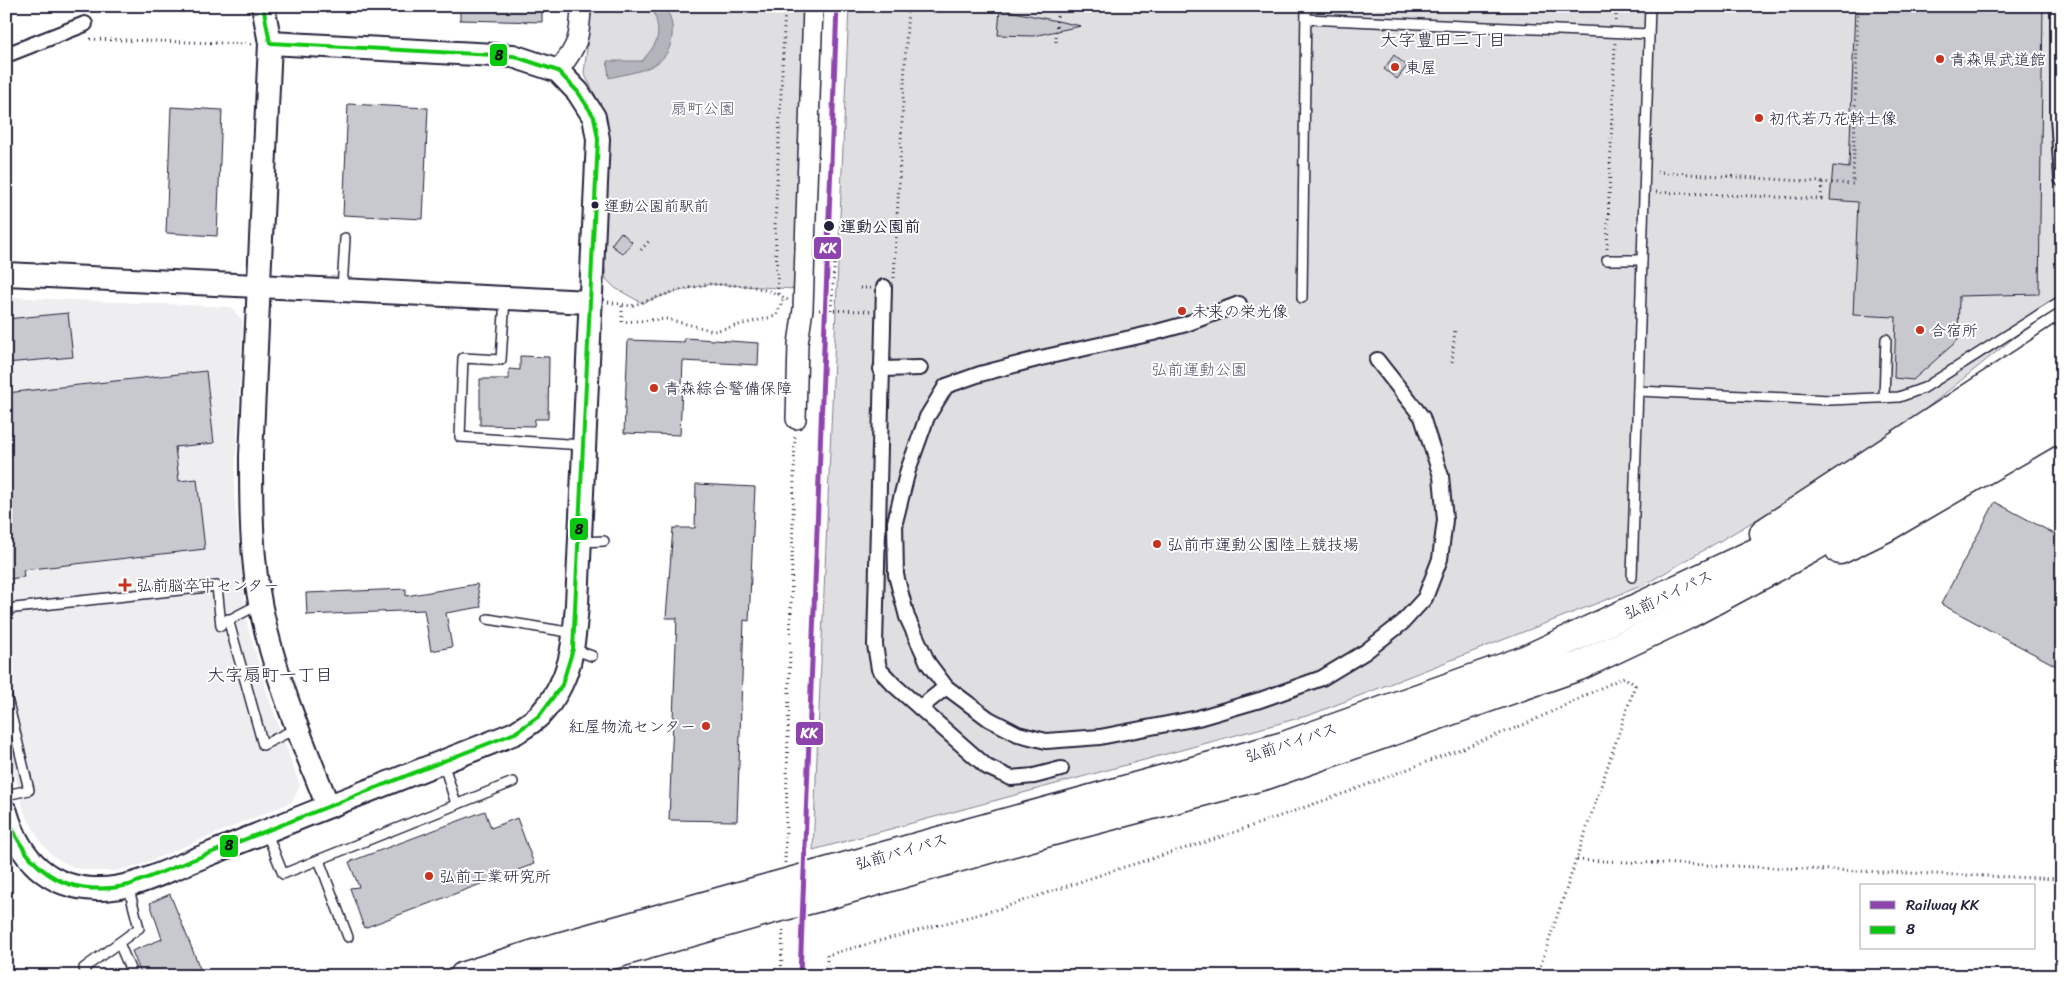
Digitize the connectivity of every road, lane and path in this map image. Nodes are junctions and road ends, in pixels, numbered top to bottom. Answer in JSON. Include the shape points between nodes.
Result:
{"nodes":[{"id":1,"x":263,"y":6,"type":"edge"},
{"id":2,"x":581,"y":6,"type":"edge"},
{"id":3,"x":785,"y":6,"type":"edge"},
{"id":4,"x":813,"y":6,"type":"edge"},
{"id":5,"x":908,"y":6,"type":"edge"},
{"id":6,"x":1306,"y":6,"type":"edge"},
{"id":7,"x":1616,"y":6,"type":"edge"},
{"id":8,"x":1650,"y":6,"type":"edge"},
{"id":9,"x":1858,"y":6,"type":"edge"},
{"id":10,"x":2058,"y":6,"type":"edge"},
{"id":11,"x":1057,"y":11,"type":"dead end"},
{"id":12,"x":1306,"y":19,"type":"junction"},
{"id":13,"x":85,"y":24,"type":"dead end"},
{"id":14,"x":2060,"y":28,"type":"edge"},
{"id":15,"x":1615,"y":32,"type":"junction"},
{"id":16,"x":1649,"y":34,"type":"junction"},
{"id":17,"x":85,"y":40,"type":"dead end"},
{"id":18,"x":1056,"y":42,"type":"dead end"},
{"id":19,"x":270,"y":43,"type":"junction"},
{"id":20,"x":6,"y":56,"type":"edge"},
{"id":21,"x":558,"y":71,"type":"junction"},
{"id":22,"x":1657,"y":172,"type":"dead end"},
{"id":23,"x":2062,"y":179,"type":"edge"},
{"id":24,"x":1822,"y":182,"type":"junction"},
{"id":25,"x":1656,"y":192,"type":"dead end"},
{"id":26,"x":345,"y":238,"type":"dead end"},
{"id":27,"x":650,"y":240,"type":"dead end"},
{"id":28,"x":1607,"y":249,"type":"dead end"},
{"id":29,"x":641,"y":250,"type":"dead end"},
{"id":30,"x":835,"y":258,"type":"dead end"},
{"id":31,"x":1607,"y":260,"type":"dead end"},
{"id":32,"x":1642,"y":260,"type":"junction"},
{"id":33,"x":6,"y":274,"type":"edge"},
{"id":34,"x":260,"y":286,"type":"junction"},
{"id":35,"x":889,"y":287,"type":"joint"},
{"id":36,"x":342,"y":290,"type":"junction"},
{"id":37,"x":778,"y":294,"type":"junction"},
{"id":38,"x":505,"y":298,"type":"junction"},
{"id":39,"x":784,"y":298,"type":"junction"},
{"id":40,"x":1302,"y":298,"type":"dead end"},
{"id":41,"x":2062,"y":300,"type":"edge"},
{"id":42,"x":590,"y":302,"type":"junction"},
{"id":43,"x":1239,"y":304,"type":"dead end"},
{"id":44,"x":622,"y":306,"type":"junction"},
{"id":45,"x":807,"y":310,"type":"junction"},
{"id":46,"x":832,"y":310,"type":"junction"},
{"id":47,"x":883,"y":311,"type":"junction"},
{"id":48,"x":1455,"y":328,"type":"dead end"},
{"id":49,"x":2062,"y":337,"type":"edge"},
{"id":50,"x":1886,"y":339,"type":"dead end"},
{"id":51,"x":1377,"y":360,"type":"dead end"},
{"id":52,"x":1452,"y":362,"type":"dead end"},
{"id":53,"x":920,"y":368,"type":"dead end"},
{"id":54,"x":881,"y":369,"type":"junction"},
{"id":55,"x":2062,"y":370,"type":"edge"},
{"id":56,"x":1638,"y":391,"type":"junction"},
{"id":57,"x":2062,"y":396,"type":"edge"},
{"id":58,"x":1884,"y":398,"type":"junction"},
{"id":59,"x":796,"y":419,"type":"joint"},
{"id":60,"x":2062,"y":425,"type":"edge"},
{"id":61,"x":584,"y":446,"type":"junction"},
{"id":62,"x":604,"y":541,"type":"dead end"},
{"id":63,"x":580,"y":542,"type":"junction"},
{"id":64,"x":1632,"y":577,"type":"dead end"},
{"id":65,"x":1680,"y":589,"type":"junction"},
{"id":66,"x":261,"y":606,"type":"junction"},
{"id":67,"x":6,"y":609,"type":"edge"},
{"id":68,"x":1687,"y":615,"type":"junction"},
{"id":69,"x":228,"y":619,"type":"junction"},
{"id":70,"x":488,"y":619,"type":"dead end"},
{"id":71,"x":580,"y":646,"type":"junction"},
{"id":72,"x":946,"y":687,"type":"junction"},
{"id":73,"x":6,"y":694,"type":"edge"},
{"id":74,"x":920,"y":708,"type":"junction"},
{"id":75,"x":297,"y":728,"type":"junction"},
{"id":76,"x":443,"y":762,"type":"junction"},
{"id":77,"x":1061,"y":769,"type":"dead end"},
{"id":78,"x":514,"y":782,"type":"dead end"},
{"id":79,"x":6,"y":795,"type":"edge"},
{"id":80,"x":456,"y":804,"type":"junction"},
{"id":81,"x":328,"y":806,"type":"junction"},
{"id":82,"x":6,"y":812,"type":"edge"},
{"id":83,"x":266,"y":831,"type":"junction"},
{"id":84,"x":319,"y":860,"type":"junction"},
{"id":85,"x":1577,"y":860,"type":"junction"},
{"id":86,"x":2062,"y":879,"type":"edge"},
{"id":87,"x":820,"y":885,"type":"junction"},
{"id":88,"x":131,"y":897,"type":"dead end"},
{"id":89,"x":777,"y":898,"type":"junction"},
{"id":90,"x":348,"y":937,"type":"dead end"},
{"id":91,"x":119,"y":943,"type":"junction"},
{"id":92,"x":86,"y":976,"type":"edge"},
{"id":93,"x":133,"y":976,"type":"edge"},
{"id":94,"x":464,"y":976,"type":"edge"},
{"id":95,"x":538,"y":976,"type":"edge"},
{"id":96,"x":781,"y":976,"type":"edge"},
{"id":97,"x":827,"y":976,"type":"edge"},
{"id":98,"x":1537,"y":976,"type":"edge"}],
"edges":[{"from":1,"to":19,"type":"street"},
{"from":2,"to":21,"type":"street","via":[[581,33]]},
{"from":3,"to":37,"type":"path","via":[[775,225]]},
{"from":4,"to":45,"type":"street"},
{"from":5,"to":35,"type":"path"},
{"from":6,"to":12,"type":"lane"},
{"from":7,"to":15,"type":"path"},
{"from":8,"to":16,"type":"lane"},
{"from":9,"to":24,"type":"path","via":[[1853,184]]},
{"from":10,"to":14,"type":"street"},
{"from":11,"to":18,"type":"path"},
{"from":12,"to":15,"type":"lane"},
{"from":12,"to":40,"type":"lane"},
{"from":13,"to":20,"type":"street"},
{"from":14,"to":23,"type":"street","via":[[2058,116]]},
{"from":15,"to":16,"type":"lane"},
{"from":15,"to":28,"type":"path"},
{"from":16,"to":32,"type":"lane"},
{"from":17,"to":19,"type":"path"},
{"from":19,"to":21,"type":"street","via":[[513,56]]},
{"from":19,"to":34,"type":"street"},
{"from":21,"to":42,"type":"street","via":[[578,92],[594,117],[598,139]]},
{"from":22,"to":24,"type":"path"},
{"from":24,"to":25,"type":"path","via":[[1821,199]]},
{"from":26,"to":36,"type":"lane"},
{"from":27,"to":29,"type":"path"},
{"from":30,"to":46,"type":"path"},
{"from":31,"to":32,"type":"lane"},
{"from":32,"to":56,"type":"lane"},
{"from":33,"to":34,"type":"street"},
{"from":34,"to":36,"type":"street"},
{"from":34,"to":66,"type":"street","via":[[251,506]]},
{"from":35,"to":47,"type":"street"},
{"from":36,"to":38,"type":"street"},
{"from":37,"to":39,"type":"path"},
{"from":37,"to":44,"type":"path","via":[[751,286],[709,284]]},
{"from":38,"to":42,"type":"street"},
{"from":38,"to":61,"type":"lane","via":[[501,360],[463,358],[460,437]]},
{"from":39,"to":44,"type":"path","via":[[776,316],[714,331],[667,318],[622,322]]},
{"from":39,"to":45,"type":"path"},
{"from":41,"to":58,"type":"lane","via":[[1924,388],[1899,397]]},
{"from":42,"to":44,"type":"path","via":[[611,302]]},
{"from":42,"to":61,"type":"street"},
{"from":43,"to":72,"type":"street","via":[[1178,326],[1041,358],[946,386],[927,416],[908,470],[896,522],[896,575],[907,617],[928,663]]},
{"from":45,"to":46,"type":"path"},
{"from":45,"to":59,"type":"street","via":[[798,344]]},
{"from":46,"to":47,"type":"path"},
{"from":47,"to":54,"type":"street"},
{"from":48,"to":52,"type":"path"},
{"from":49,"to":65,"type":"highway"},
{"from":50,"to":58,"type":"lane"},
{"from":51,"to":72,"type":"street","via":[[1422,417],[1441,476],[1445,520],[1440,559],[1425,598],[1402,623],[1372,646],[1322,678],[1260,700],[1190,720],[1091,738],[1046,741],[1018,734]]},
{"from":53,"to":54,"type":"street"},
{"from":54,"to":74,"type":"street","via":[[875,646],[879,669]]},
{"from":55,"to":65,"type":"highway","name":"弘前バイパス","via":[[1816,524]]},
{"from":56,"to":58,"type":"lane","via":[[1809,399]]},
{"from":56,"to":64,"type":"lane"},
{"from":57,"to":68,"type":"highway","name":"弘前バイパス","via":[[1810,549]]},
{"from":59,"to":89,"type":"path"},
{"from":60,"to":68,"type":"highway","via":[[1885,528],[1819,560]]},
{"from":61,"to":63,"type":"street"},
{"from":62,"to":63,"type":"lane"},
{"from":63,"to":71,"type":"street"},
{"from":65,"to":87,"type":"highway","name":"弘前バイパス","via":[[1525,660],[1284,746]]},
{"from":66,"to":69,"type":"lane"},
{"from":66,"to":75,"type":"street","via":[[273,659]]},
{"from":67,"to":69,"type":"lane","via":[[217,586],[221,626]]},
{"from":68,"to":87,"type":"highway","name":"弘前バイパス","via":[[1579,666],[1266,775],[1045,833]]},
{"from":69,"to":75,"type":"lane","via":[[263,745]]},
{"from":70,"to":71,"type":"lane"},
{"from":71,"to":76,"type":"street","via":[[562,685],[539,716],[515,733]]},
{"from":72,"to":74,"type":"street"},
{"from":73,"to":79,"type":"lane","via":[[29,790]]},
{"from":74,"to":77,"type":"street","via":[[987,766],[1010,778]]},
{"from":75,"to":81,"type":"street"},
{"from":76,"to":80,"type":"lane"},
{"from":76,"to":81,"type":"street"},
{"from":78,"to":80,"type":"lane"},
{"from":80,"to":84,"type":"lane"},
{"from":81,"to":83,"type":"street"},
{"from":82,"to":83,"type":"street","via":[[20,849],[34,866],[71,886],[97,890],[133,885]]},
{"from":83,"to":84,"type":"lane","via":[[283,874]]},
{"from":84,"to":90,"type":"lane"},
{"from":85,"to":86,"type":"path"},
{"from":85,"to":97,"type":"path","via":[[1635,686],[1624,677],[1528,723],[1224,836],[1002,908],[827,955]]},
{"from":85,"to":98,"type":"path"},
{"from":87,"to":89,"type":"highway","name":"弘前バイパス","bridge":true},
{"from":88,"to":91,"type":"lane","via":[[139,928]]},
{"from":89,"to":94,"type":"highway","name":"弘前バイパス","via":[[540,952]]},
{"from":89,"to":95,"type":"highway","name":"弘前バイパス"},
{"from":89,"to":96,"type":"path"},
{"from":91,"to":92,"type":"lane","via":[[84,968]]},
{"from":91,"to":93,"type":"lane"}]}
